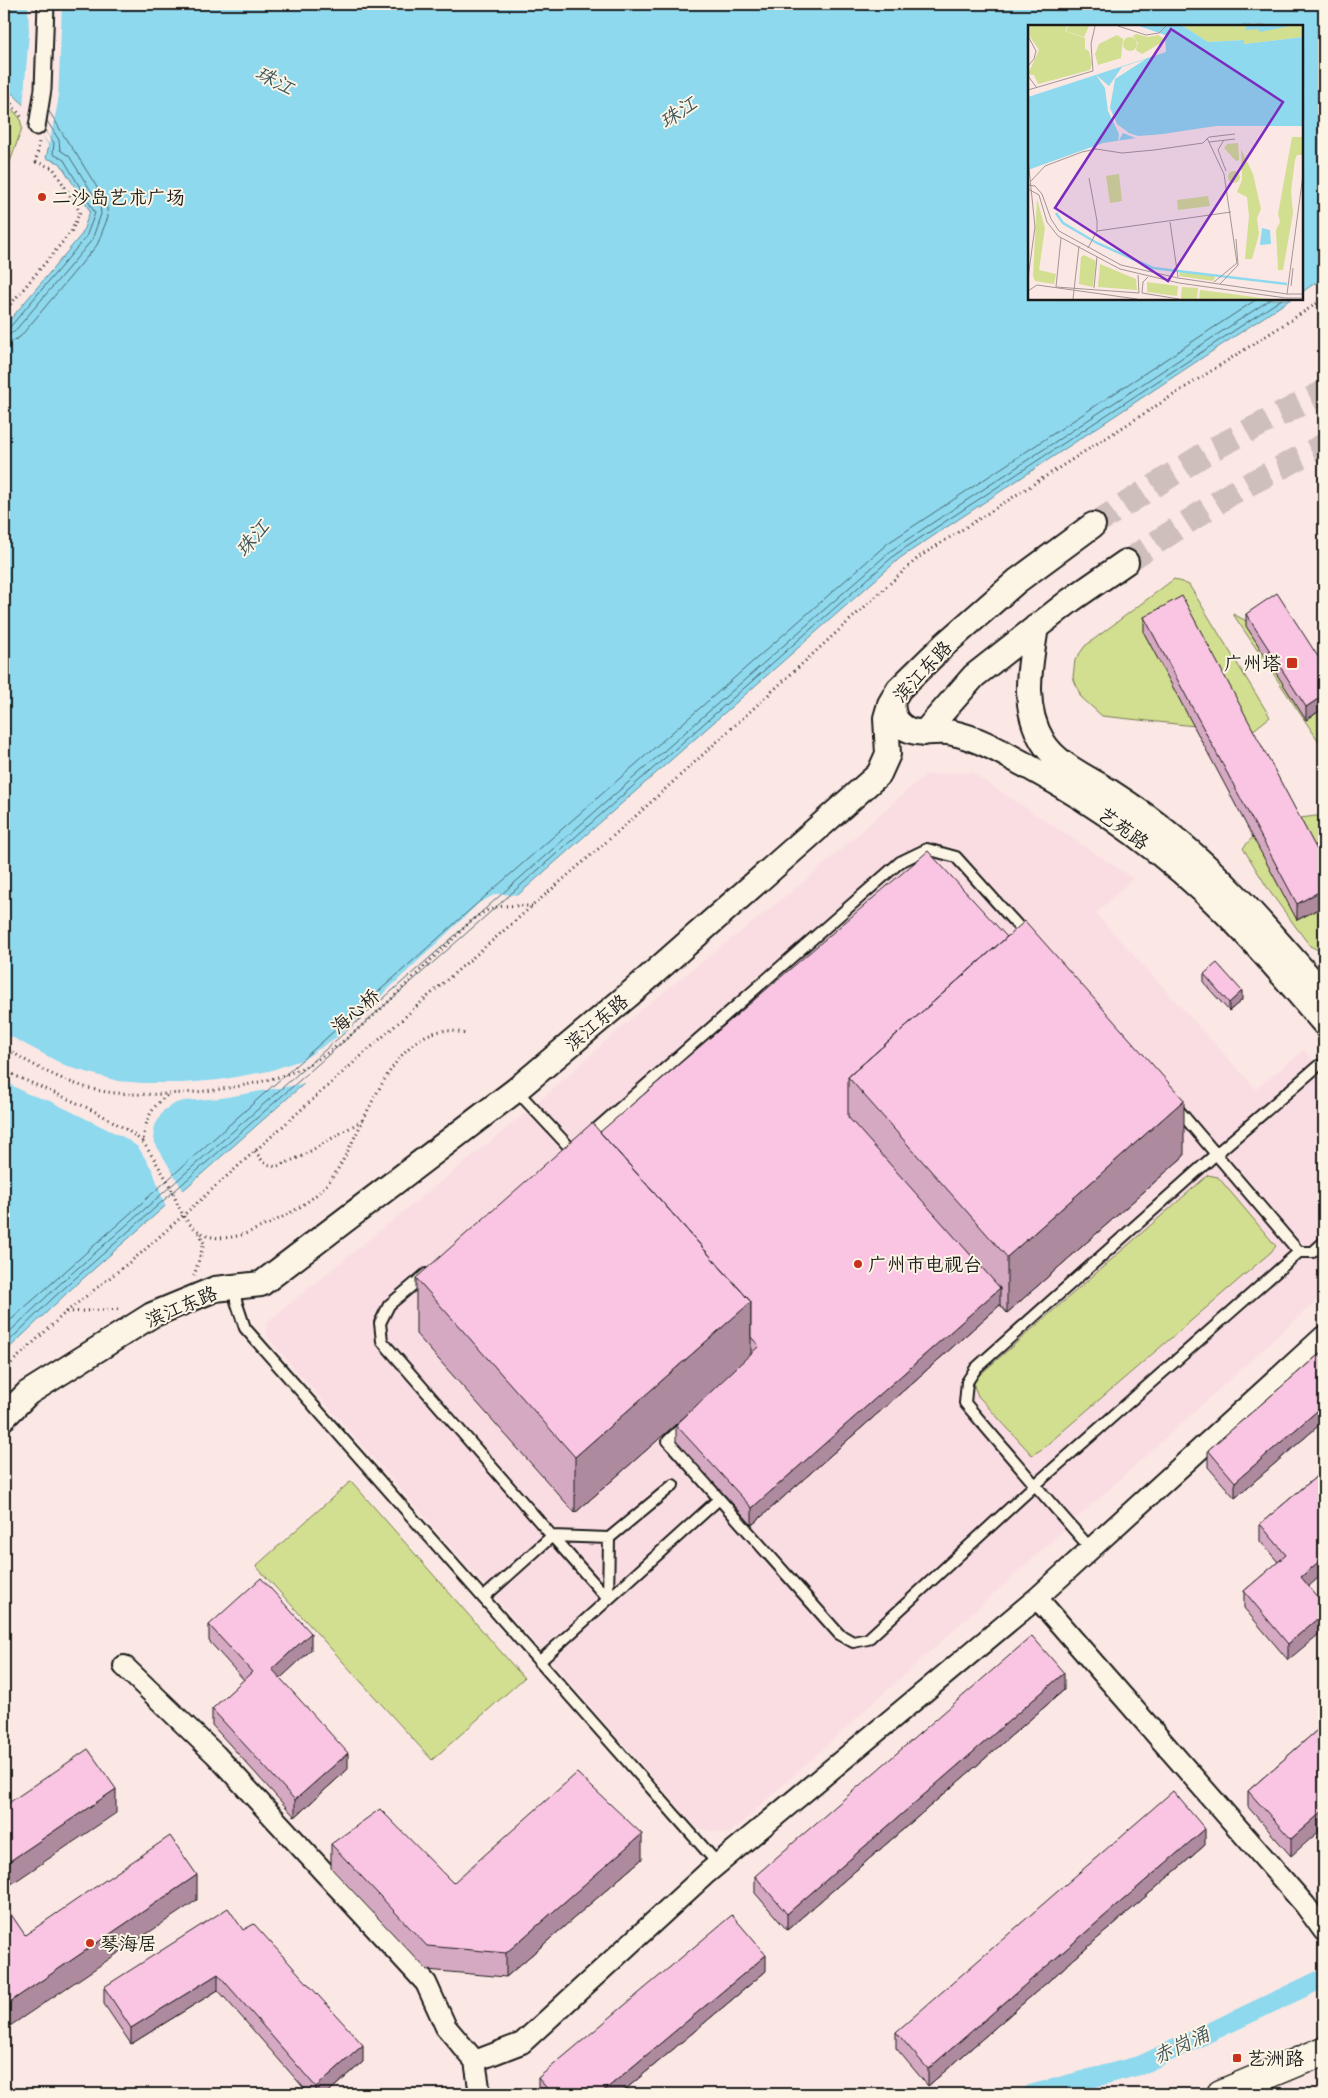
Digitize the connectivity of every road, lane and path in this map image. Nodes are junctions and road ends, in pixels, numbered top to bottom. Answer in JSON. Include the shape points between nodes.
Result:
{"nodes":[{"id":1,"x":46,"y":4,"type":"edge"},
{"id":2,"x":4,"y":97,"type":"edge"},
{"id":3,"x":33,"y":129,"type":"junction"},
{"id":4,"x":1324,"y":299,"type":"edge"},
{"id":5,"x":4,"y":312,"type":"edge"},
{"id":6,"x":1093,"y":525,"type":"tunnel mouth"},
{"id":7,"x":1126,"y":562,"type":"tunnel mouth"},
{"id":8,"x":1036,"y":627,"type":"junction"},
{"id":9,"x":893,"y":700,"type":"junction"},
{"id":10,"x":924,"y":733,"type":"junction"},
{"id":11,"x":532,"y":906,"type":"junction"},
{"id":12,"x":1035,"y":944,"type":"edge"},
{"id":13,"x":1324,"y":994,"type":"edge"},
{"id":14,"x":1324,"y":1023,"type":"edge"},
{"id":15,"x":465,"y":1034,"type":"dead end"},
{"id":16,"x":4,"y":1047,"type":"edge"},
{"id":17,"x":1318,"y":1066,"type":"dead end"},
{"id":18,"x":4,"y":1070,"type":"edge"},
{"id":19,"x":516,"y":1090,"type":"junction"},
{"id":20,"x":171,"y":1093,"type":"junction"},
{"id":21,"x":1171,"y":1100,"type":"edge"},
{"id":22,"x":363,"y":1120,"type":"junction"},
{"id":23,"x":143,"y":1142,"type":"junction"},
{"id":24,"x":255,"y":1151,"type":"junction"},
{"id":25,"x":1216,"y":1154,"type":"junction"},
{"id":26,"x":182,"y":1216,"type":"junction"},
{"id":27,"x":199,"y":1232,"type":"junction"},
{"id":28,"x":1324,"y":1242,"type":"edge"},
{"id":29,"x":1299,"y":1252,"type":"junction"},
{"id":30,"x":433,"y":1268,"type":"edge"},
{"id":31,"x":185,"y":1280,"type":"dead end"},
{"id":32,"x":235,"y":1287,"type":"junction"},
{"id":33,"x":123,"y":1309,"type":"dead end"},
{"id":34,"x":66,"y":1312,"type":"junction"},
{"id":35,"x":1324,"y":1336,"type":"edge"},
{"id":36,"x":4,"y":1370,"type":"edge"},
{"id":37,"x":698,"y":1414,"type":"edge"},
{"id":38,"x":4,"y":1417,"type":"edge"},
{"id":39,"x":673,"y":1485,"type":"dead end"},
{"id":40,"x":1035,"y":1485,"type":"junction"},
{"id":41,"x":719,"y":1499,"type":"junction"},
{"id":42,"x":552,"y":1536,"type":"junction"},
{"id":43,"x":609,"y":1538,"type":"junction"},
{"id":44,"x":1092,"y":1549,"type":"junction"},
{"id":45,"x":483,"y":1598,"type":"junction"},
{"id":46,"x":1037,"y":1598,"type":"junction"},
{"id":47,"x":608,"y":1599,"type":"junction"},
{"id":48,"x":539,"y":1662,"type":"junction"},
{"id":49,"x":124,"y":1666,"type":"dead end"},
{"id":50,"x":718,"y":1864,"type":"junction"},
{"id":51,"x":1324,"y":1932,"type":"edge"},
{"id":52,"x":1324,"y":2051,"type":"edge"},
{"id":53,"x":475,"y":2061,"type":"junction"},
{"id":54,"x":480,"y":2094,"type":"edge"},
{"id":55,"x":1221,"y":2094,"type":"edge"}],
"edges":[{"from":1,"to":3,"type":"street","via":[[43,81]]},
{"from":2,"to":3,"type":"path"},
{"from":3,"to":5,"type":"path","via":[[40,144],[36,162],[53,168],[80,212],[71,232]]},
{"from":4,"to":11,"type":"path","via":[[919,557],[627,824]]},
{"from":6,"to":9,"type":"street","name":"滨江东路","via":[[1017,582],[944,645],[899,689]]},
{"from":7,"to":8,"type":"street"},
{"from":8,"to":10,"type":"street","via":[[974,676]]},
{"from":8,"to":13,"type":"street","name":"艺苑路","via":[[1028,680],[1030,707],[1044,744],[1067,766],[1149,818],[1181,844],[1243,904]]},
{"from":9,"to":10,"type":"street","name":"艺苑路","via":[[891,709],[900,724],[914,732]]},
{"from":9,"to":19,"type":"street","name":"滨江东路","via":[[886,718],[888,754],[879,774]]},
{"from":10,"to":14,"type":"street","name":"艺苑路","via":[[951,732],[993,747],[1122,826],[1226,913]]},
{"from":11,"to":20,"type":"path","name":"海心桥","via":[[488,910],[468,924],[371,1018],[304,1067],[271,1079]]},
{"from":11,"to":24,"type":"path"},
{"from":12,"to":19,"type":"lane","via":[[956,857],[927,849],[900,862],[568,1153]]},
{"from":15,"to":22,"type":"path","via":[[439,1030],[409,1046],[394,1065]]},
{"from":16,"to":20,"type":"path","name":"海心桥","via":[[60,1077],[106,1092]]},
{"from":17,"to":25,"type":"lane"},
{"from":18,"to":23,"type":"path","via":[[82,1103],[115,1121]]},
{"from":19,"to":32,"type":"street","name":"滨江东路","via":[[261,1284]]},
{"from":20,"to":23,"type":"path","via":[[150,1114],[144,1125]]},
{"from":21,"to":25,"type":"lane"},
{"from":22,"to":24,"type":"path","via":[[302,1156],[276,1167],[264,1163]]},
{"from":22,"to":27,"type":"path","via":[[347,1155],[328,1183],[310,1200],[246,1234],[215,1237]]},
{"from":23,"to":26,"type":"path","via":[[167,1182]]},
{"from":24,"to":26,"type":"path"},
{"from":25,"to":29,"type":"lane"},
{"from":25,"to":40,"type":"lane","via":[[976,1368],[966,1382],[965,1403]]},
{"from":26,"to":27,"type":"path"},
{"from":26,"to":34,"type":"path"},
{"from":27,"to":31,"type":"path","via":[[204,1243],[194,1276]]},
{"from":28,"to":29,"type":"lane","via":[[1313,1252]]},
{"from":29,"to":40,"type":"lane"},
{"from":30,"to":42,"type":"lane","via":[[389,1305],[380,1323],[382,1341]]},
{"from":32,"to":38,"type":"street","name":"滨江东路","via":[[215,1289],[152,1315],[28,1393]]},
{"from":32,"to":45,"type":"lane","via":[[245,1328]]},
{"from":33,"to":34,"type":"path"},
{"from":34,"to":36,"type":"path"},
{"from":35,"to":44,"type":"street"},
{"from":37,"to":41,"type":"lane","via":[[668,1440]]},
{"from":39,"to":43,"type":"lane"},
{"from":40,"to":41,"type":"lane","via":[[868,1640],[853,1642],[839,1634]]},
{"from":40,"to":44,"type":"lane"},
{"from":41,"to":47,"type":"lane"},
{"from":42,"to":43,"type":"lane"},
{"from":42,"to":45,"type":"lane"},
{"from":42,"to":47,"type":"lane"},
{"from":43,"to":47,"type":"lane"},
{"from":44,"to":46,"type":"street"},
{"from":45,"to":48,"type":"lane"},
{"from":46,"to":50,"type":"street"},
{"from":46,"to":51,"type":"street","via":[[1305,1905]]},
{"from":47,"to":48,"type":"lane"},
{"from":48,"to":50,"type":"lane"},
{"from":49,"to":53,"type":"street","via":[[216,1755],[426,1983],[446,2026]]},
{"from":50,"to":53,"type":"street","via":[[522,2044]]},
{"from":52,"to":55,"type":"main road"},
{"from":53,"to":54,"type":"street"}]}
